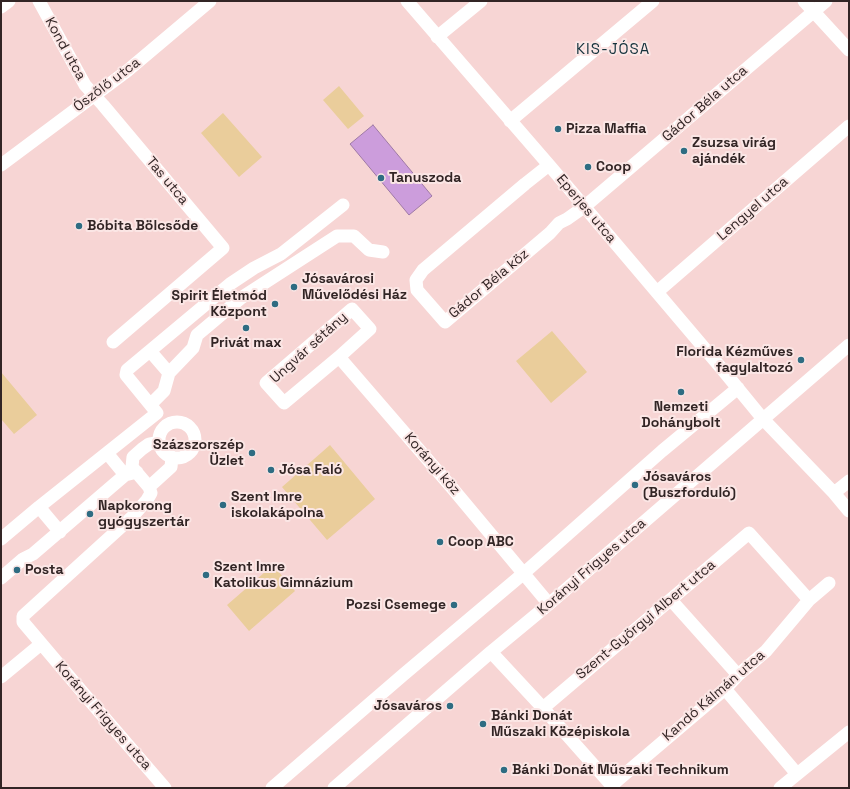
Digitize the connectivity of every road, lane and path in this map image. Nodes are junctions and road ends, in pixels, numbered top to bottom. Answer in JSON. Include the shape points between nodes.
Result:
{"nodes":[{"id":1,"x":8,"y":1,"type":"edge"},
{"id":2,"x":38,"y":1,"type":"edge"},
{"id":3,"x":210,"y":1,"type":"edge"},
{"id":4,"x":481,"y":1,"type":"edge"},
{"id":5,"x":653,"y":1,"type":"edge"},
{"id":6,"x":804,"y":1,"type":"edge"},
{"id":7,"x":826,"y":1,"type":"edge"},
{"id":8,"x":412,"y":3,"type":"edge"},
{"id":9,"x":1,"y":7,"type":"edge"},
{"id":10,"x":813,"y":11,"type":"junction"},
{"id":11,"x":437,"y":37,"type":"junction"},
{"id":12,"x":849,"y":50,"type":"edge"},
{"id":13,"x":95,"y":95,"type":"junction"},
{"id":14,"x":510,"y":121,"type":"junction"},
{"id":15,"x":849,"y":126,"type":"edge"},
{"id":16,"x":1,"y":165,"type":"edge"},
{"id":17,"x":549,"y":165,"type":"junction"},
{"id":18,"x":343,"y":205,"type":"dead end"},
{"id":19,"x":584,"y":208,"type":"junction"},
{"id":20,"x":382,"y":252,"type":"dead end"},
{"id":21,"x":230,"y":284,"type":"junction"},
{"id":22,"x":657,"y":292,"type":"junction"},
{"id":23,"x":241,"y":298,"type":"junction"},
{"id":24,"x":113,"y":342,"type":"dead end"},
{"id":25,"x":849,"y":345,"type":"edge"},
{"id":26,"x":150,"y":352,"type":"junction"},
{"id":27,"x":339,"y":357,"type":"junction"},
{"id":28,"x":169,"y":372,"type":"junction"},
{"id":29,"x":738,"y":388,"type":"junction"},
{"id":30,"x":150,"y":404,"type":"junction"},
{"id":31,"x":763,"y":419,"type":"junction"},
{"id":32,"x":159,"y":442,"type":"junction"},
{"id":33,"x":107,"y":453,"type":"junction"},
{"id":34,"x":172,"y":457,"type":"junction"},
{"id":35,"x":131,"y":473,"type":"junction"},
{"id":36,"x":849,"y":481,"type":"edge"},
{"id":37,"x":149,"y":488,"type":"junction"},
{"id":38,"x":834,"y":494,"type":"junction"},
{"id":39,"x":39,"y":507,"type":"junction"},
{"id":40,"x":849,"y":511,"type":"edge"},
{"id":41,"x":60,"y":532,"type":"junction"},
{"id":42,"x":1,"y":539,"type":"edge"},
{"id":43,"x":524,"y":573,"type":"junction"},
{"id":44,"x":1,"y":578,"type":"edge"},
{"id":45,"x":829,"y":582,"type":"dead end"},
{"id":46,"x":671,"y":600,"type":"junction"},
{"id":47,"x":809,"y":600,"type":"junction"},
{"id":48,"x":549,"y":604,"type":"junction"},
{"id":49,"x":41,"y":644,"type":"junction"},
{"id":50,"x":491,"y":652,"type":"junction"},
{"id":51,"x":738,"y":675,"type":"junction"},
{"id":52,"x":1,"y":677,"type":"edge"},
{"id":53,"x":725,"y":689,"type":"junction"},
{"id":54,"x":543,"y":708,"type":"junction"},
{"id":55,"x":849,"y":732,"type":"edge"},
{"id":56,"x":796,"y":780,"type":"edge"},
{"id":57,"x":613,"y":787,"type":"edge"},
{"id":58,"x":165,"y":788,"type":"edge"},
{"id":59,"x":272,"y":788,"type":"edge"},
{"id":60,"x":334,"y":788,"type":"edge"},
{"id":61,"x":780,"y":788,"type":"edge"}],
"edges":[{"from":1,"to":9,"type":"street"},
{"from":2,"to":13,"type":"street","name":"Kond utca","via":[[86,85]]},
{"from":3,"to":13,"type":"street","name":"Ószőlő utca"},
{"from":4,"to":11,"type":"street"},
{"from":5,"to":14,"type":"street"},
{"from":6,"to":10,"type":"street"},
{"from":7,"to":10,"type":"street","name":"Gádor Béla utca"},
{"from":8,"to":11,"type":"street","name":"Eperjes utca"},
{"from":10,"to":12,"type":"street"},
{"from":10,"to":19,"type":"street","name":"Gádor Béla utca"},
{"from":11,"to":14,"type":"street","name":"Eperjes utca"},
{"from":13,"to":16,"type":"street","name":"Ószőlő utca"},
{"from":13,"to":24,"type":"street","name":"Tas utca","via":[[223,248]]},
{"from":14,"to":17,"type":"street","name":"Eperjes utca"},
{"from":15,"to":22,"type":"street","name":"Lengyel utca"},
{"from":17,"to":19,"type":"street","name":"Eperjes utca"},
{"from":17,"to":19,"type":"street","name":"Gádor Béla köz","via":[[423,270],[416,280],[417,290],[445,322],[559,223]]},
{"from":18,"to":21,"type":"street","via":[[281,254]]},
{"from":19,"to":22,"type":"street","name":"Eperjes utca"},
{"from":20,"to":23,"type":"street","via":[[369,250],[354,236],[337,236]]},
{"from":21,"to":23,"type":"street"},
{"from":21,"to":26,"type":"street"},
{"from":22,"to":29,"type":"street","name":"Eperjes utca"},
{"from":23,"to":28,"type":"street","via":[[197,335],[192,348]]},
{"from":25,"to":31,"type":"street","name":"Korányi Frigyes utca"},
{"from":26,"to":28,"type":"street"},
{"from":26,"to":30,"type":"street","via":[[127,370],[126,374]]},
{"from":27,"to":27,"type":"street","name":"Ungvár sétány","via":[[370,329],[352,309],[266,383],[284,403]]},
{"from":27,"to":43,"type":"street","name":"Korányi köz"},
{"from":28,"to":30,"type":"street","via":[[164,391]]},
{"from":29,"to":31,"type":"street","name":"Eperjes utca"},
{"from":29,"to":43,"type":"street","via":[[662,451]]},
{"from":30,"to":33,"type":"street","via":[[158,413]]},
{"from":31,"to":38,"type":"street","name":"Eperjes utca"},
{"from":31,"to":48,"type":"street","name":"Korányi Frigyes utca"},
{"from":32,"to":34,"type":"street","via":[[166,454]]},
{"from":32,"to":34,"type":"street","via":[[159,436],[167,425],[173,422],[189,426],[196,444],[190,453],[183,457]]},
{"from":32,"to":35,"type":"street","via":[[142,448],[133,457]]},
{"from":33,"to":35,"type":"street"},
{"from":33,"to":39,"type":"street"},
{"from":34,"to":37,"type":"street","via":[[171,467]]},
{"from":35,"to":37,"type":"street"},
{"from":35,"to":41,"type":"street"},
{"from":36,"to":38,"type":"street"},
{"from":37,"to":49,"type":"street","via":[[151,493],[148,500],[132,517],[23,616],[23,622]]},
{"from":38,"to":40,"type":"street","name":"Eperjes utca"},
{"from":39,"to":41,"type":"street"},
{"from":39,"to":42,"type":"street"},
{"from":41,"to":44,"type":"street"},
{"from":43,"to":48,"type":"street","name":"Korányi köz"},
{"from":43,"to":59,"type":"street"},
{"from":45,"to":47,"type":"street","name":"Kandó Kálmán utca"},
{"from":46,"to":47,"type":"street","name":"Szent-Györgyi Albert utca","via":[[749,533]]},
{"from":46,"to":51,"type":"street"},
{"from":46,"to":54,"type":"street","name":"Szent-Györgyi Albert utca"},
{"from":47,"to":51,"type":"street","name":"Kandó Kálmán utca","via":[[766,651]]},
{"from":48,"to":50,"type":"street","name":"Korányi Frigyes utca"},
{"from":49,"to":52,"type":"street"},
{"from":49,"to":58,"type":"street","name":"Korányi Frigyes utca"},
{"from":50,"to":54,"type":"street"},
{"from":50,"to":60,"type":"street","name":"Korányi Frigyes utca"},
{"from":51,"to":53,"type":"street","name":"Kandó Kálmán utca"},
{"from":53,"to":56,"type":"street"},
{"from":53,"to":57,"type":"street","name":"Kandó Kálmán utca"},
{"from":54,"to":57,"type":"street"},
{"from":55,"to":56,"type":"street"},
{"from":56,"to":61,"type":"street"}]}
